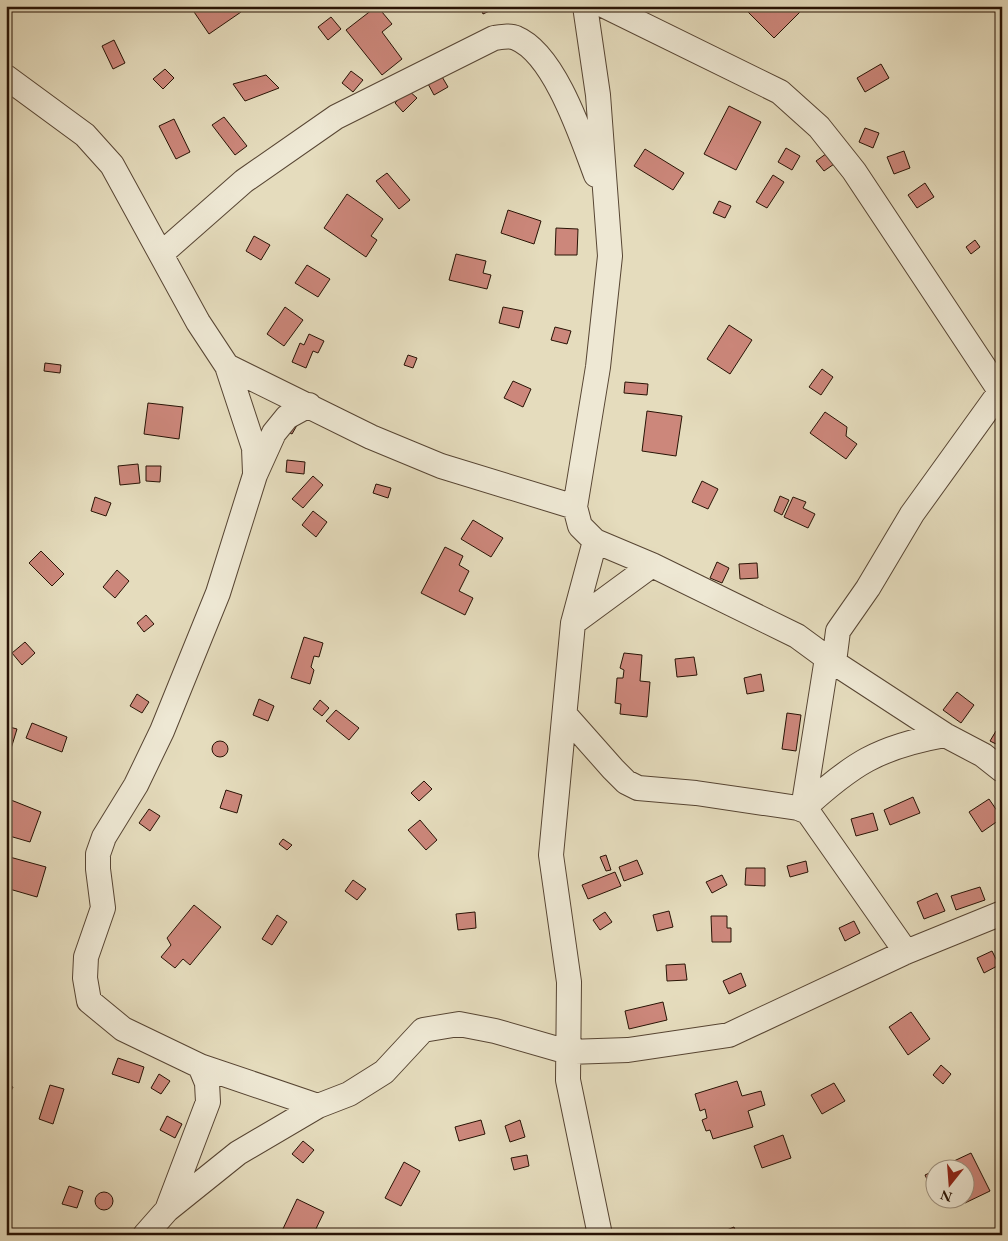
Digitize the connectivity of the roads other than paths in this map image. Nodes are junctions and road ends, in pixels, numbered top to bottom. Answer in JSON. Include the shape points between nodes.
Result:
{"nodes":[{"id":1,"x":585,"y":6,"type":"edge"},
{"id":2,"x":605,"y":6,"type":"edge"},
{"id":3,"x":6,"y":77,"type":"edge"},
{"id":4,"x":606,"y":200,"type":"junction"},
{"id":5,"x":161,"y":254,"type":"junction"},
{"id":6,"x":227,"y":366,"type":"junction"},
{"id":7,"x":1001,"y":391,"type":"edge"},
{"id":8,"x":309,"y":405,"type":"junction"},
{"id":9,"x":256,"y":474,"type":"junction"},
{"id":10,"x":574,"y":507,"type":"junction"},
{"id":11,"x":595,"y":542,"type":"junction"},
{"id":12,"x":652,"y":565,"type":"junction"},
{"id":13,"x":573,"y":623,"type":"junction"},
{"id":14,"x":838,"y":631,"type":"junction"},
{"id":15,"x":797,"y":636,"type":"junction"},
{"id":16,"x":830,"y":660,"type":"junction"},
{"id":17,"x":566,"y":716,"type":"junction"},
{"id":18,"x":945,"y":736,"type":"junction"},
{"id":19,"x":1002,"y":770,"type":"edge"},
{"id":20,"x":803,"y":809,"type":"junction"},
{"id":21,"x":1002,"y":913,"type":"edge"},
{"id":22,"x":906,"y":952,"type":"junction"},
{"id":23,"x":568,"y":1052,"type":"junction"},
{"id":24,"x":200,"y":1066,"type":"junction"},
{"id":25,"x":318,"y":1106,"type":"junction"},
{"id":26,"x":167,"y":1210,"type":"junction"},
{"id":27,"x":145,"y":1235,"type":"edge"},
{"id":28,"x":600,"y":1235,"type":"edge"}],
"edges":[{"from":1,"to":4,"type":"street","via":[[598,94]]},
{"from":2,"to":7,"type":"street","via":[[780,92],[820,127],[854,171]]},
{"from":3,"to":5,"type":"street","via":[[85,135],[112,165]]},
{"from":4,"to":5,"type":"street","via":[[560,86],[534,50],[524,42],[514,37],[494,38],[336,117],[244,181]]},
{"from":4,"to":10,"type":"street","via":[[610,256],[608,294]]},
{"from":5,"to":6,"type":"street","via":[[198,322]]},
{"from":6,"to":8,"type":"street"},
{"from":6,"to":9,"type":"street","via":[[254,448]]},
{"from":7,"to":14,"type":"street","via":[[912,514]]},
{"from":8,"to":9,"type":"street","via":[[287,417],[274,433]]},
{"from":8,"to":10,"type":"street","via":[[371,437],[441,466]]},
{"from":9,"to":24,"type":"street","via":[[218,593],[162,731],[136,786],[104,837],[98,854],[103,908],[86,957],[89,1001],[123,1029]]},
{"from":10,"to":11,"type":"street","via":[[580,526]]},
{"from":11,"to":12,"type":"street"},
{"from":11,"to":13,"type":"street"},
{"from":12,"to":13,"type":"street"},
{"from":12,"to":15,"type":"street"},
{"from":13,"to":17,"type":"street"},
{"from":14,"to":15,"type":"street"},
{"from":14,"to":16,"type":"street"},
{"from":15,"to":16,"type":"street"},
{"from":16,"to":18,"type":"street"},
{"from":16,"to":20,"type":"street"},
{"from":17,"to":20,"type":"street","via":[[613,769],[638,788]]},
{"from":17,"to":23,"type":"street","via":[[551,855],[568,982]]},
{"from":18,"to":19,"type":"street","via":[[983,755]]},
{"from":18,"to":20,"type":"street","via":[[908,742],[873,755],[838,776]]},
{"from":20,"to":22,"type":"street","via":[[814,818]]},
{"from":21,"to":22,"type":"street"},
{"from":22,"to":23,"type":"street","via":[[729,1035],[628,1050]]},
{"from":23,"to":25,"type":"street","via":[[459,1024],[423,1030],[384,1072],[349,1094]]},
{"from":23,"to":28,"type":"street","via":[[568,1080]]},
{"from":24,"to":25,"type":"street"},
{"from":24,"to":26,"type":"street","via":[[207,1084],[208,1102]]},
{"from":25,"to":26,"type":"street","via":[[238,1153]]},
{"from":26,"to":27,"type":"street"}]}
